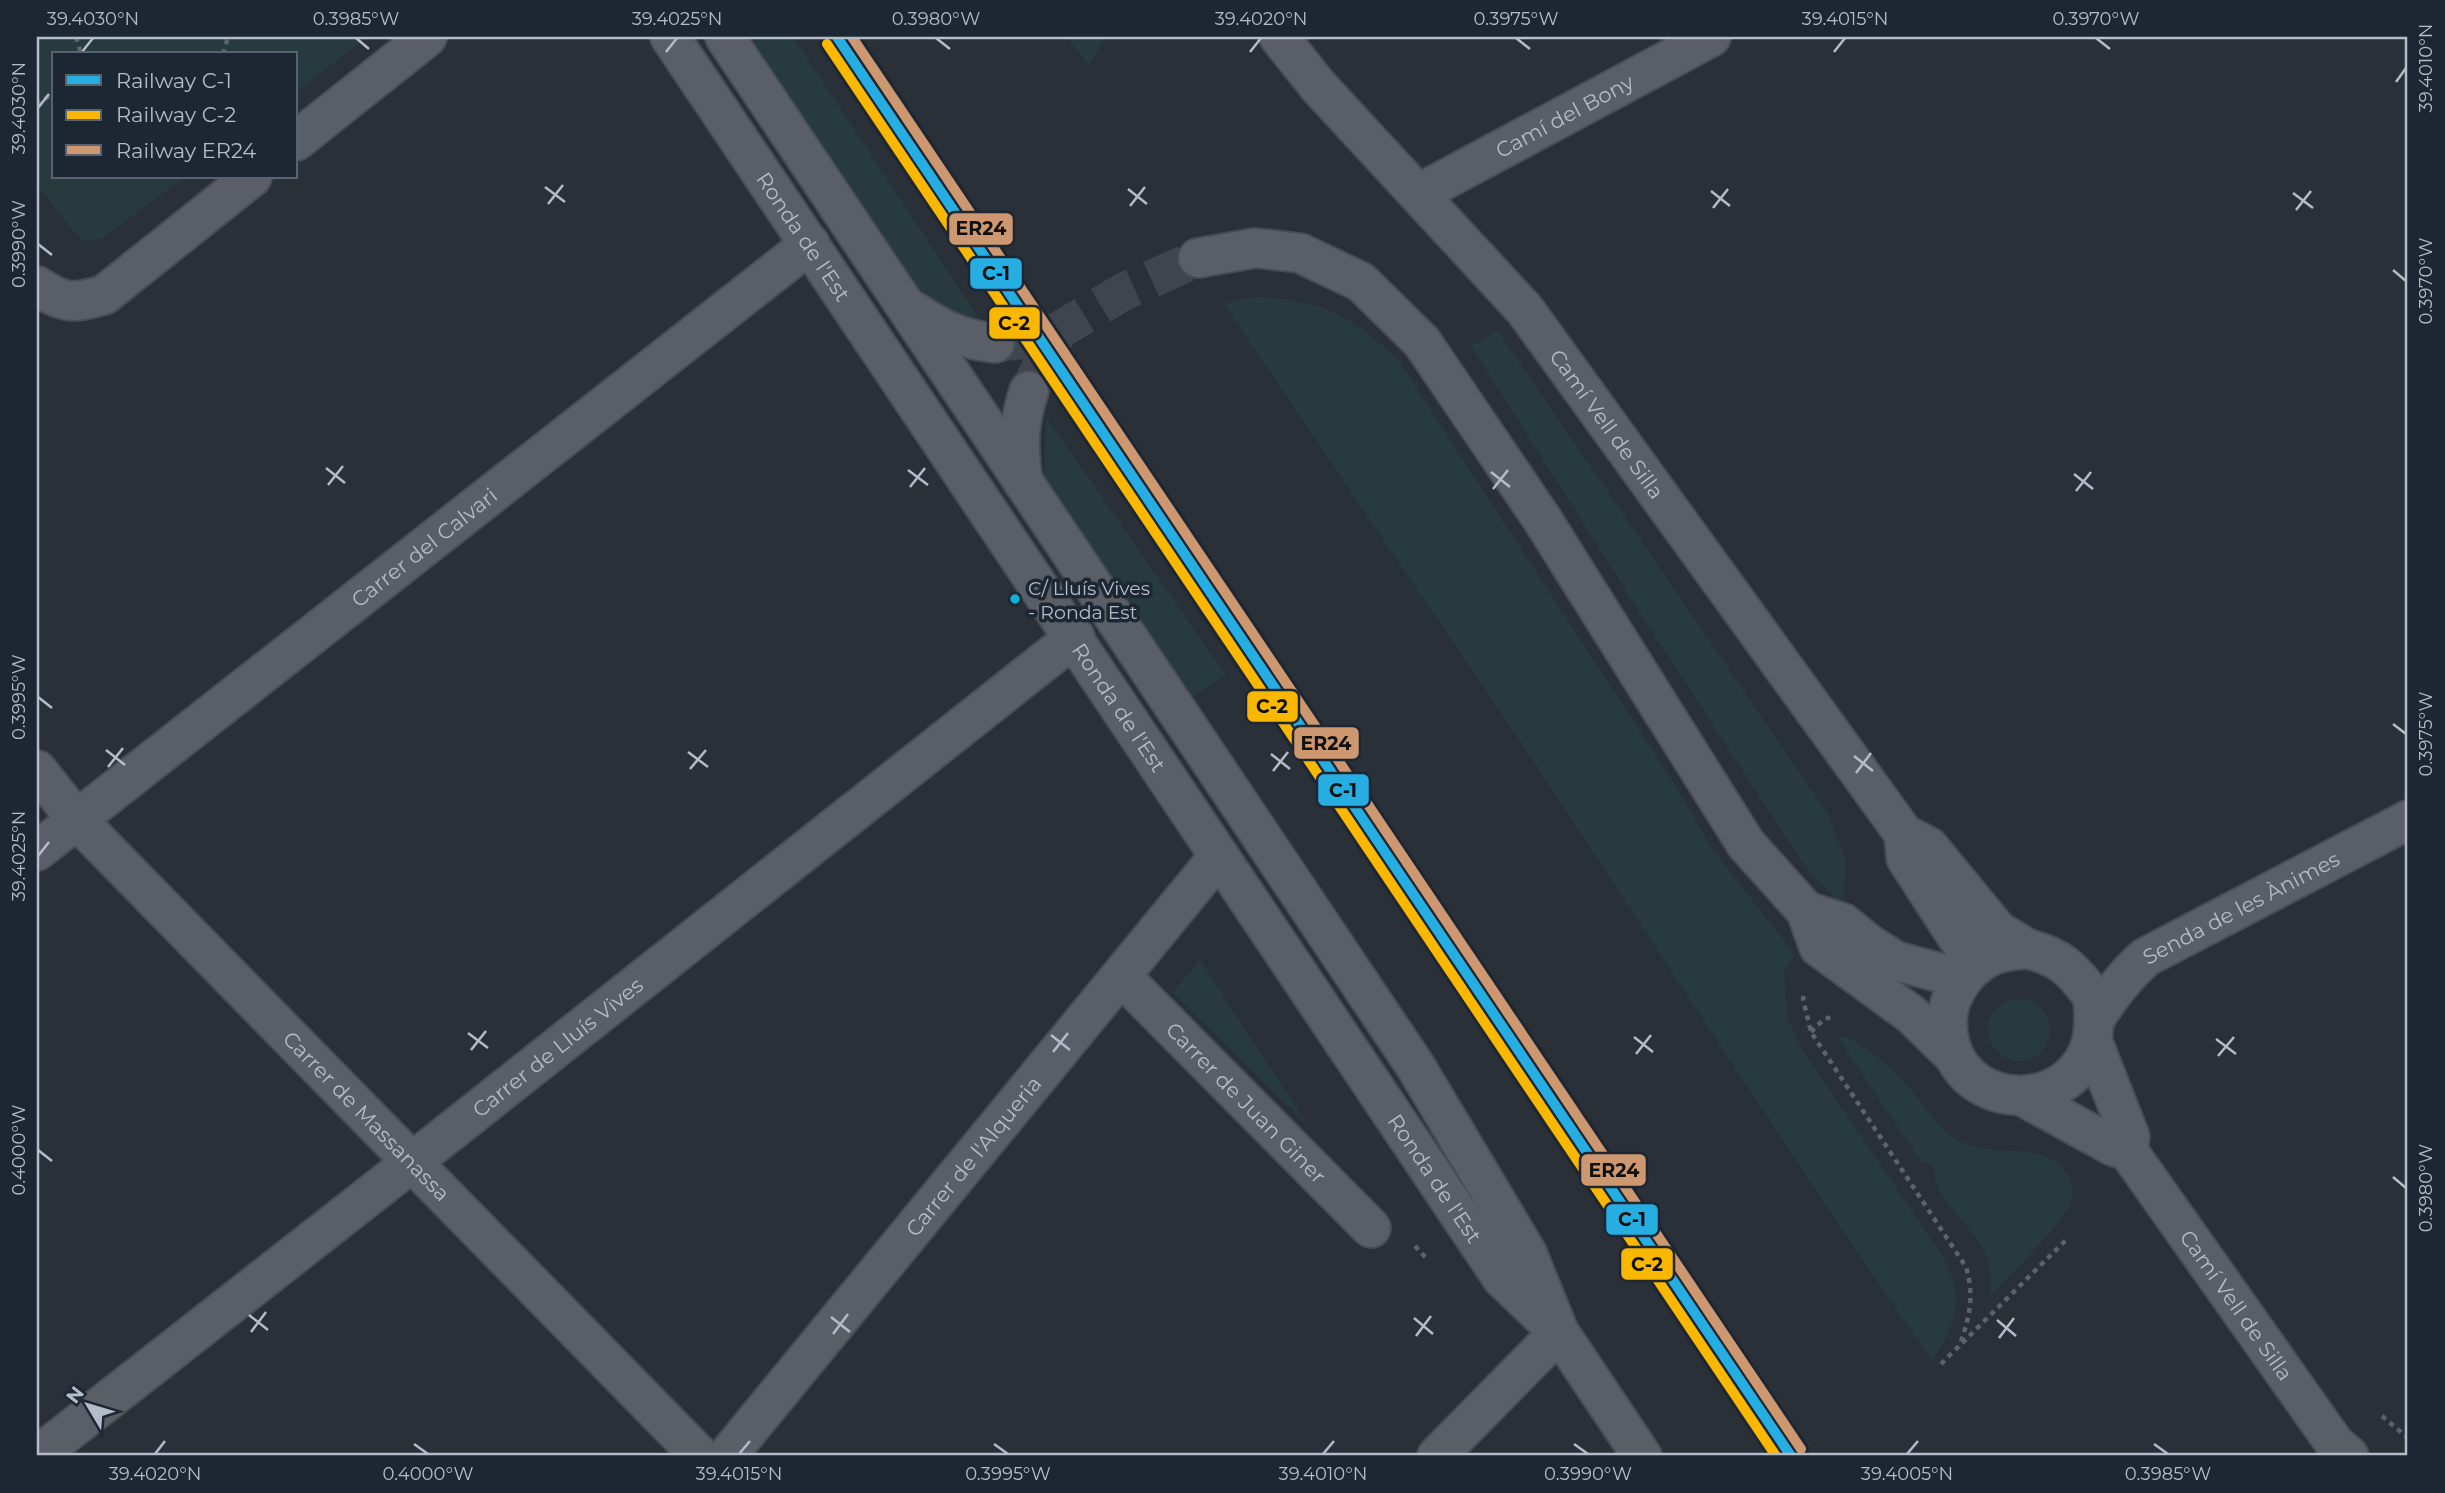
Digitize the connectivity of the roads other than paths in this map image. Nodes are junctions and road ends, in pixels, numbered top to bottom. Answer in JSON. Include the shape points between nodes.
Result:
{"nodes":[{"id":1,"x":427,"y":37,"type":"edge"},
{"id":2,"x":670,"y":37,"type":"edge"},
{"id":3,"x":725,"y":37,"type":"edge"},
{"id":4,"x":1279,"y":37,"type":"edge"},
{"id":5,"x":1711,"y":37,"type":"edge"},
{"id":6,"x":298,"y":139,"type":"edge"},
{"id":7,"x":250,"y":178,"type":"edge"},
{"id":8,"x":1418,"y":194,"type":"junction"},
{"id":9,"x":810,"y":244,"type":"junction"},
{"id":10,"x":1198,"y":258,"type":"tunnel mouth"},
{"id":11,"x":37,"y":286,"type":"edge"},
{"id":12,"x":906,"y":306,"type":"junction"},
{"id":13,"x":995,"y":342,"type":"tunnel mouth"},
{"id":14,"x":1029,"y":391,"type":"tunnel mouth"},
{"id":15,"x":1024,"y":484,"type":"junction"},
{"id":16,"x":1075,"y":637,"type":"junction"},
{"id":17,"x":37,"y":770,"type":"edge"},
{"id":18,"x":77,"y":820,"type":"junction"},
{"id":19,"x":2408,"y":820,"type":"edge"},
{"id":20,"x":1904,"y":834,"type":"junction"},
{"id":21,"x":37,"y":851,"type":"edge"},
{"id":22,"x":1219,"y":856,"type":"junction"},
{"id":23,"x":1806,"y":911,"type":"junction"},
{"id":24,"x":2028,"y":949,"type":"junction"},
{"id":25,"x":1969,"y":972,"type":"junction"},
{"id":26,"x":1121,"y":976,"type":"junction"},
{"id":27,"x":2093,"y":1030,"type":"junction"},
{"id":28,"x":1954,"y":1056,"type":"junction"},
{"id":29,"x":2024,"y":1097,"type":"junction"},
{"id":30,"x":2128,"y":1151,"type":"junction"},
{"id":31,"x":412,"y":1162,"type":"junction"},
{"id":32,"x":1371,"y":1228,"type":"dead end"},
{"id":33,"x":1559,"y":1332,"type":"junction"},
{"id":34,"x":37,"y":1456,"type":"edge"},
{"id":35,"x":700,"y":1456,"type":"edge"},
{"id":36,"x":727,"y":1456,"type":"edge"},
{"id":37,"x":1437,"y":1456,"type":"edge"},
{"id":38,"x":1642,"y":1456,"type":"edge"},
{"id":39,"x":2349,"y":1456,"type":"edge"}],
"edges":[{"from":1,"to":6,"type":"street"},
{"from":2,"to":9,"type":"street","name":"Ronda de l'Est"},
{"from":3,"to":12,"type":"street","name":"Ronda de l'Est"},
{"from":4,"to":8,"type":"street","name":"Camí Vell de Silla"},
{"from":5,"to":8,"type":"street","name":"Camí del Bony"},
{"from":7,"to":11,"type":"street","via":[[104,295],[77,303],[55,298]]},
{"from":8,"to":20,"type":"street","name":"Camí Vell de Silla","via":[[1525,310]]},
{"from":9,"to":16,"type":"street","name":"Ronda de l'Est"},
{"from":9,"to":18,"type":"street","name":"Carrer del Calvari"},
{"from":10,"to":23,"type":"street","via":[[1255,248],[1300,253],[1362,282],[1422,342],[1542,519],[1746,844]]},
{"from":12,"to":13,"type":"street","via":[[957,336]]},
{"from":12,"to":15,"type":"street","name":"Ronda de l'Est"},
{"from":14,"to":15,"type":"street","via":[[1018,445]]},
{"from":15,"to":33,"type":"street","name":"Ronda de l'Est","via":[[1416,1067],[1527,1253]]},
{"from":16,"to":22,"type":"street","name":"Ronda de l'Est"},
{"from":16,"to":31,"type":"street","name":"Carrer de Lluís Vives"},
{"from":17,"to":18,"type":"street","name":"Carrer de Massanassa"},
{"from":18,"to":21,"type":"street","name":"Carrer del Calvari"},
{"from":18,"to":31,"type":"street","name":"Carrer de Massanassa"},
{"from":19,"to":27,"type":"street","name":"Senda de les Ànimes","via":[[2146,957],[2113,991]]},
{"from":20,"to":24,"type":"street","name":"Camí Vell de Silla","via":[[1929,848],[1998,931]]},
{"from":20,"to":25,"type":"street","name":"Camí Vell de Silla","via":[[1906,858]]},
{"from":22,"to":26,"type":"street","name":"Carrer de l'Alqueria"},
{"from":22,"to":33,"type":"street","name":"Ronda de l'Est","via":[[1502,1278]]},
{"from":23,"to":25,"type":"street","via":[[1843,923],[1896,961]]},
{"from":23,"to":28,"type":"street","via":[[1819,947],[1912,1015]]},
{"from":24,"to":25,"type":"street","via":[[1988,957]]},
{"from":24,"to":27,"type":"street","via":[[2067,965],[2093,997]]},
{"from":25,"to":28,"type":"street","via":[[1946,1016]]},
{"from":26,"to":32,"type":"street","name":"Carrer de Juan Giner"},
{"from":26,"to":36,"type":"street","name":"Carrer de l'Alqueria"},
{"from":27,"to":29,"type":"street","via":[[2083,1062],[2067,1079],[2049,1091]]},
{"from":27,"to":30,"type":"street","name":"Camí Vell de Silla","via":[[2130,1136]]},
{"from":28,"to":29,"type":"street","via":[[1966,1074],[1983,1087]]},
{"from":29,"to":30,"type":"street"},
{"from":30,"to":39,"type":"street","name":"Camí Vell de Silla","via":[[2335,1444]]},
{"from":31,"to":34,"type":"street","name":"Carrer de Lluís Vives"},
{"from":31,"to":35,"type":"street","name":"Carrer de Massanassa"},
{"from":33,"to":37,"type":"street"},
{"from":33,"to":38,"type":"street","name":"Ronda de l'Est"}]}
